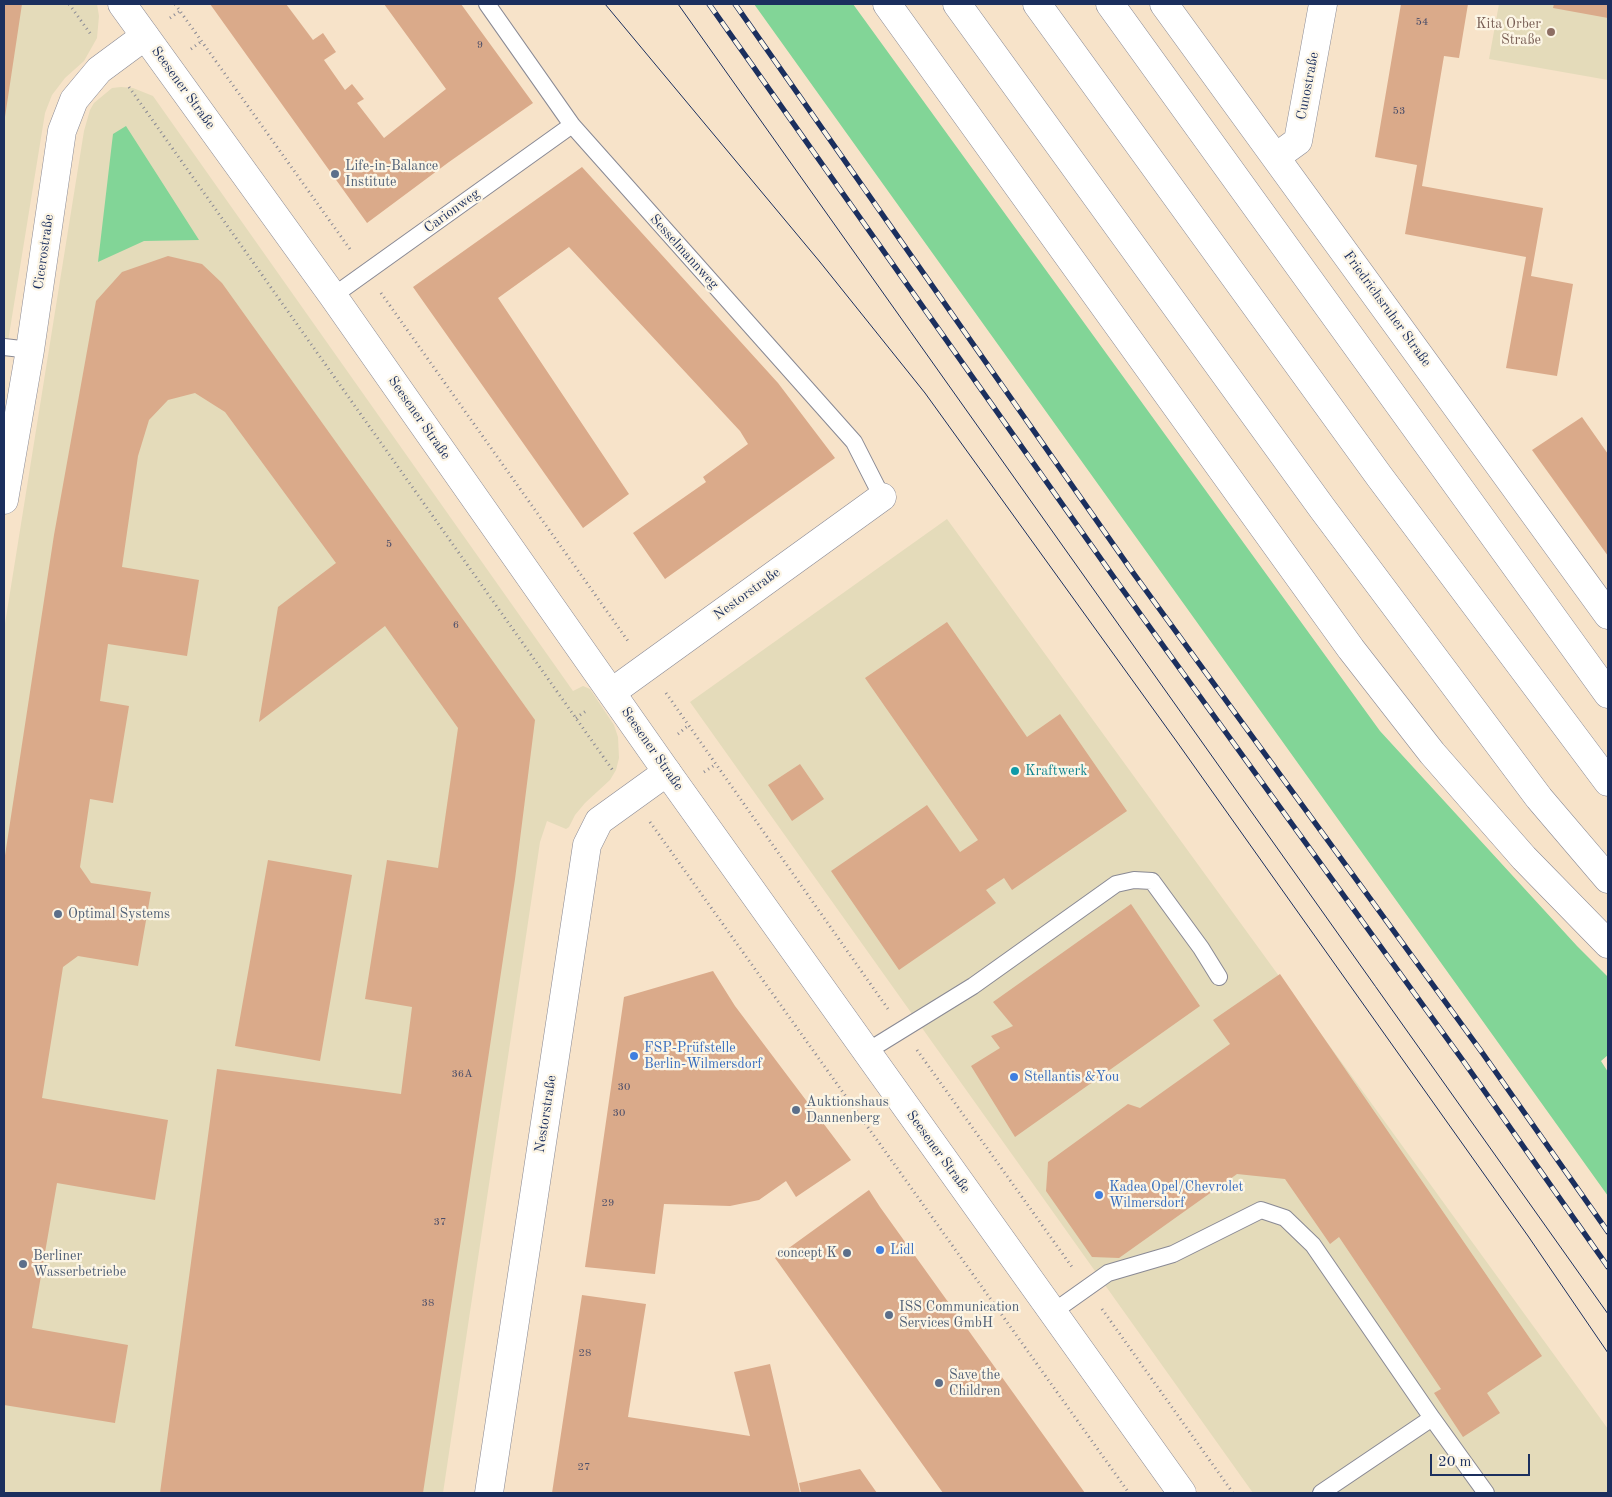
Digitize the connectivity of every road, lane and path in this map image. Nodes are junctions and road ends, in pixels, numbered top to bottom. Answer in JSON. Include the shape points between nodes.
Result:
{"nodes":[{"id":1,"x":69,"y":4,"type":"edge"},
{"id":2,"x":122,"y":4,"type":"edge"},
{"id":3,"x":175,"y":4,"type":"edge"},
{"id":4,"x":487,"y":4,"type":"edge"},
{"id":5,"x":887,"y":4,"type":"edge"},
{"id":6,"x":957,"y":4,"type":"edge"},
{"id":7,"x":1037,"y":4,"type":"edge"},
{"id":8,"x":1110,"y":4,"type":"edge"},
{"id":9,"x":1164,"y":4,"type":"edge"},
{"id":10,"x":1323,"y":4,"type":"edge"},
{"id":11,"x":180,"y":11,"type":"junction"},
{"id":12,"x":168,"y":19,"type":"dead end"},
{"id":13,"x":145,"y":36,"type":"junction"},
{"id":14,"x":95,"y":41,"type":"dead end"},
{"id":15,"x":202,"y":41,"type":"junction"},
{"id":16,"x":191,"y":49,"type":"dead end"},
{"id":17,"x":130,"y":88,"type":"dead end"},
{"id":18,"x":572,"y":125,"type":"junction"},
{"id":19,"x":1276,"y":157,"type":"junction"},
{"id":20,"x":366,"y":272,"type":"junction"},
{"id":21,"x":333,"y":296,"type":"junction"},
{"id":22,"x":17,"y":349,"type":"edge"},
{"id":23,"x":882,"y":497,"type":"joint"},
{"id":24,"x":4,"y":500,"type":"edge"},
{"id":25,"x":1608,"y":615,"type":"edge"},
{"id":26,"x":631,"y":644,"type":"dead end"},
{"id":27,"x":663,"y":689,"type":"dead end"},
{"id":28,"x":612,"y":692,"type":"junction"},
{"id":29,"x":1608,"y":694,"type":"edge"},
{"id":30,"x":614,"y":772,"type":"dead end"},
{"id":31,"x":668,"y":772,"type":"junction"},
{"id":32,"x":1608,"y":782,"type":"edge"},
{"id":33,"x":649,"y":820,"type":"dead end"},
{"id":34,"x":1608,"y":879,"type":"edge"},
{"id":35,"x":1608,"y":944,"type":"edge"},
{"id":36,"x":1219,"y":977,"type":"dead end"},
{"id":37,"x":902,"y":1029,"type":"junction"},
{"id":38,"x":866,"y":1052,"type":"junction"},
{"id":39,"x":1087,"y":1288,"type":"junction"},
{"id":40,"x":1053,"y":1312,"type":"junction"},
{"id":41,"x":1432,"y":1418,"type":"junction"},
{"id":42,"x":488,"y":1493,"type":"edge"},
{"id":43,"x":1129,"y":1493,"type":"edge"},
{"id":44,"x":1182,"y":1493,"type":"edge"},
{"id":45,"x":1233,"y":1493,"type":"edge"},
{"id":46,"x":1321,"y":1493,"type":"edge"},
{"id":47,"x":1486,"y":1493,"type":"edge"}],
"edges":[{"from":1,"to":14,"type":"path"},
{"from":2,"to":13,"type":"main road","name":"Seesener Straße"},
{"from":3,"to":11,"type":"path"},
{"from":4,"to":18,"type":"lane","name":"Sesselmannweg"},
{"from":5,"to":35,"type":"main road","via":[[1357,656],[1432,753],[1524,858]]},
{"from":6,"to":34,"type":"main road","via":[[1322,508],[1539,798]]},
{"from":7,"to":32,"type":"main road","via":[[1373,468]]},
{"from":8,"to":29,"type":"main road"},
{"from":9,"to":19,"type":"main road","name":"Friedrichsruher Straße"},
{"from":10,"to":19,"type":"main road","name":"Cunostraße","via":[[1298,141]]},
{"from":11,"to":12,"type":"path"},
{"from":11,"to":15,"type":"path"},
{"from":13,"to":21,"type":"main road","name":"Seesener Straße"},
{"from":13,"to":22,"type":"main road","name":"Cicerostraße","via":[[99,70],[74,100],[62,132]]},
{"from":15,"to":16,"type":"path"},
{"from":15,"to":20,"type":"path"},
{"from":17,"to":30,"type":"path"},
{"from":18,"to":20,"type":"lane","name":"Carionweg"},
{"from":18,"to":23,"type":"lane","name":"Sesselmannweg","via":[[854,442]]},
{"from":19,"to":25,"type":"main road","name":"Friedrichsruher Straße"},
{"from":20,"to":21,"type":"lane","name":"Carionweg"},
{"from":20,"to":26,"type":"path"},
{"from":21,"to":28,"type":"main road","name":"Seesener Straße"},
{"from":22,"to":24,"type":"main road","name":"Cicerostraße"},
{"from":23,"to":28,"type":"main road","name":"Nestorstraße"},
{"from":27,"to":37,"type":"path"},
{"from":28,"to":31,"type":"main road","name":"Seesener Straße"},
{"from":31,"to":38,"type":"main road","name":"Seesener Straße"},
{"from":31,"to":42,"type":"main road","name":"Nestorstraße","via":[[599,821],[586,845]]},
{"from":33,"to":43,"type":"path"},
{"from":36,"to":37,"type":"lane","via":[[1152,881],[1134,880],[1116,884],[973,986]]},
{"from":37,"to":38,"type":"lane"},
{"from":37,"to":39,"type":"path"},
{"from":38,"to":40,"type":"main road","name":"Seesener Straße"},
{"from":39,"to":40,"type":"lane"},
{"from":39,"to":41,"type":"lane","via":[[1108,1273],[1172,1254],[1261,1210],[1285,1218],[1313,1245]]},
{"from":39,"to":45,"type":"path"},
{"from":40,"to":44,"type":"main road","name":"Seesener Straße"},
{"from":41,"to":46,"type":"lane"},
{"from":41,"to":47,"type":"lane"}]}
